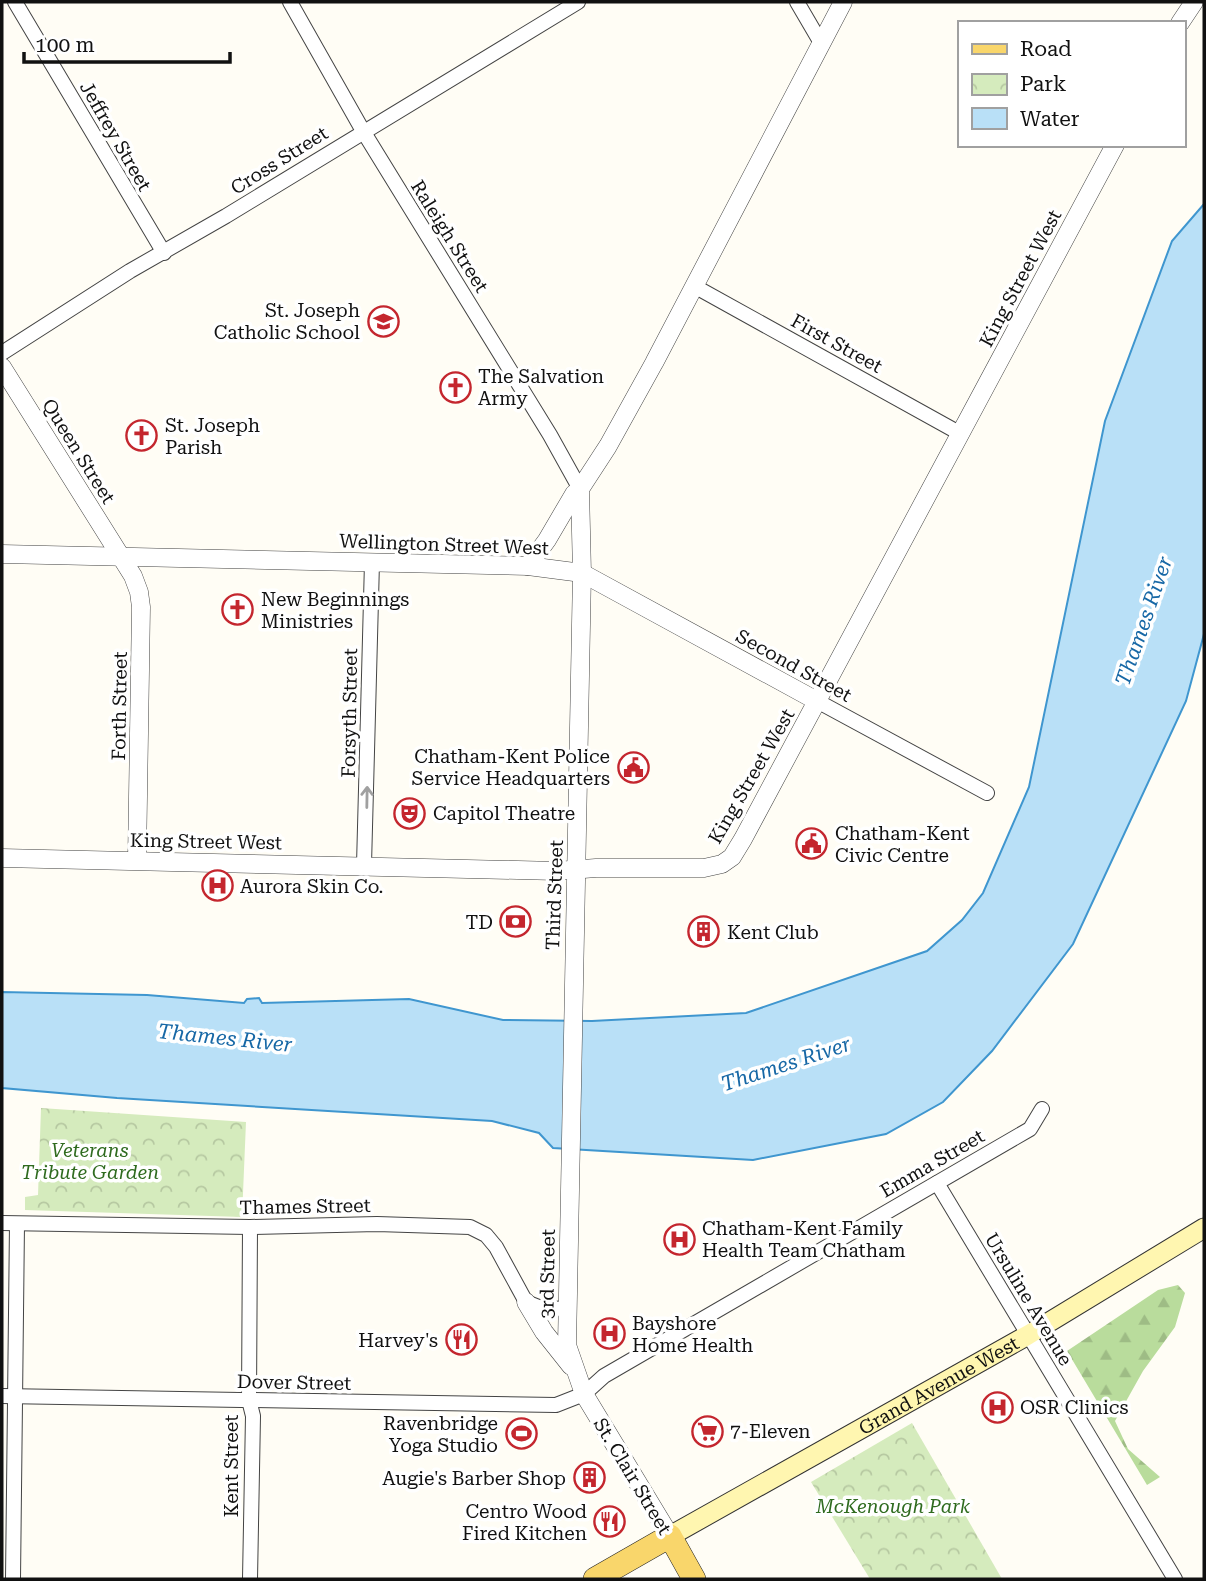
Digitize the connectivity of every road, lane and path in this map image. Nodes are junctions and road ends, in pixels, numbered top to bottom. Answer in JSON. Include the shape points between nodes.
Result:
{"nodes":[{"id":1,"x":15,"y":2,"type":"edge"},
{"id":2,"x":290,"y":2,"type":"edge"},
{"id":3,"x":578,"y":2,"type":"edge"},
{"id":4,"x":797,"y":2,"type":"edge"},
{"id":5,"x":844,"y":2,"type":"edge"},
{"id":6,"x":1194,"y":2,"type":"edge"},
{"id":7,"x":1181,"y":21,"type":"edge"},
{"id":8,"x":821,"y":43,"type":"junction"},
{"id":9,"x":363,"y":131,"type":"junction"},
{"id":10,"x":1114,"y":147,"type":"edge"},
{"id":11,"x":164,"y":253,"type":"junction"},
{"id":12,"x":694,"y":286,"type":"junction"},
{"id":13,"x":2,"y":353,"type":"edge"},
{"id":14,"x":2,"y":367,"type":"edge"},
{"id":15,"x":961,"y":434,"type":"junction"},
{"id":16,"x":580,"y":489,"type":"junction"},
{"id":17,"x":2,"y":554,"type":"edge"},
{"id":18,"x":121,"y":558,"type":"junction"},
{"id":19,"x":372,"y":562,"type":"junction"},
{"id":20,"x":528,"y":566,"type":"junction"},
{"id":21,"x":582,"y":573,"type":"junction"},
{"id":22,"x":817,"y":701,"type":"junction"},
{"id":23,"x":987,"y":793,"type":"dead end"},
{"id":24,"x":2,"y":858,"type":"edge"},
{"id":25,"x":137,"y":860,"type":"junction"},
{"id":26,"x":365,"y":865,"type":"junction"},
{"id":27,"x":576,"y":869,"type":"junction"},
{"id":28,"x":1042,"y":1110,"type":"dead end"},
{"id":29,"x":569,"y":1176,"type":"joint"},
{"id":30,"x":937,"y":1183,"type":"junction"},
{"id":31,"x":2,"y":1223,"type":"edge"},
{"id":32,"x":17,"y":1224,"type":"junction"},
{"id":33,"x":250,"y":1227,"type":"junction"},
{"id":34,"x":1204,"y":1227,"type":"edge"},
{"id":35,"x":526,"y":1301,"type":"junction"},
{"id":36,"x":567,"y":1309,"type":"junction"},
{"id":37,"x":1028,"y":1335,"type":"junction"},
{"id":38,"x":575,"y":1371,"type":"junction"},
{"id":39,"x":584,"y":1394,"type":"junction"},
{"id":40,"x":8,"y":1395,"type":"edge"},
{"id":41,"x":249,"y":1400,"type":"junction"},
{"id":42,"x":670,"y":1536,"type":"junction"},
{"id":43,"x":13,"y":1579,"type":"edge"},
{"id":44,"x":250,"y":1579,"type":"edge"},
{"id":45,"x":595,"y":1579,"type":"edge"},
{"id":46,"x":694,"y":1579,"type":"edge"},
{"id":47,"x":1175,"y":1579,"type":"edge"}],
"edges":[{"from":1,"to":11,"type":"street","name":"Jeffrey Street"},
{"from":2,"to":9,"type":"street","name":"Raleigh Street"},
{"from":3,"to":9,"type":"street","name":"Cross Street"},
{"from":4,"to":8,"type":"street"},
{"from":5,"to":8,"type":"street"},
{"from":6,"to":7,"type":"street"},
{"from":8,"to":12,"type":"street"},
{"from":9,"to":11,"type":"street","name":"Cross Street"},
{"from":9,"to":16,"type":"street","name":"Raleigh Street"},
{"from":10,"to":15,"type":"street","name":"King Street West"},
{"from":11,"to":13,"type":"street","name":"Cross Street"},
{"from":12,"to":15,"type":"street","name":"First Street"},
{"from":12,"to":16,"type":"street","via":[[615,434]]},
{"from":14,"to":18,"type":"street","name":"Queen Street"},
{"from":15,"to":22,"type":"street","name":"King Street West"},
{"from":16,"to":20,"type":"street"},
{"from":16,"to":21,"type":"street"},
{"from":17,"to":18,"type":"street","name":"Wellington Street West"},
{"from":18,"to":19,"type":"street","name":"Wellington Street West"},
{"from":18,"to":25,"type":"street","name":"Forth Street","via":[[133,576],[141,607]]},
{"from":19,"to":20,"type":"street","name":"Wellington Street West"},
{"from":26,"to":19,"type":"street","name":"Forsyth Street","one_way":true},
{"from":20,"to":21,"type":"street","name":"Wellington Street West"},
{"from":21,"to":22,"type":"street","name":"Second Street"},
{"from":21,"to":27,"type":"street","name":"Third Street"},
{"from":22,"to":23,"type":"street","name":"Second Street"},
{"from":22,"to":27,"type":"street","name":"King Street West","via":[[732,857],[704,868]]},
{"from":24,"to":25,"type":"street","name":"King Street West"},
{"from":25,"to":26,"type":"street","name":"King Street West"},
{"from":26,"to":27,"type":"street","name":"King Street West"},
{"from":27,"to":29,"type":"street","name":"Third Street"},
{"from":28,"to":30,"type":"street","name":"Emma Street","via":[[1030,1129]]},
{"from":29,"to":36,"type":"street","name":"3rd Street"},
{"from":30,"to":37,"type":"street","name":"Ursuline Avenue"},
{"from":30,"to":39,"type":"street","name":"Emma Street","via":[[604,1376]]},
{"from":31,"to":32,"type":"street","name":"Thames Street"},
{"from":32,"to":33,"type":"street","name":"Thames Street"},
{"from":32,"to":40,"type":"street"},
{"from":33,"to":35,"type":"street","name":"Thames Street","via":[[470,1227],[496,1247]]},
{"from":33,"to":41,"type":"street","name":"Kent Street"},
{"from":34,"to":37,"type":"main road","name":"Grand Avenue West"},
{"from":35,"to":36,"type":"street","via":[[541,1308]]},
{"from":35,"to":38,"type":"street"},
{"from":36,"to":38,"type":"street","name":"3rd Street","via":[[567,1345]]},
{"from":37,"to":42,"type":"main road","name":"Grand Avenue West"},
{"from":37,"to":47,"type":"street","name":"Ursuline Avenue"},
{"from":38,"to":39,"type":"street","name":"St. Clair Street"},
{"from":39,"to":41,"type":"street","name":"Dover Street","via":[[556,1405]]},
{"from":39,"to":42,"type":"street","name":"St. Clair Street"},
{"from":40,"to":41,"type":"street","name":"Dover Street"},
{"from":40,"to":43,"type":"street"},
{"from":41,"to":44,"type":"street","name":"Kent Street","via":[[253,1416]]},
{"from":42,"to":45,"type":"main road"},
{"from":42,"to":46,"type":"main road","name":"St. Clair Street"}]}
